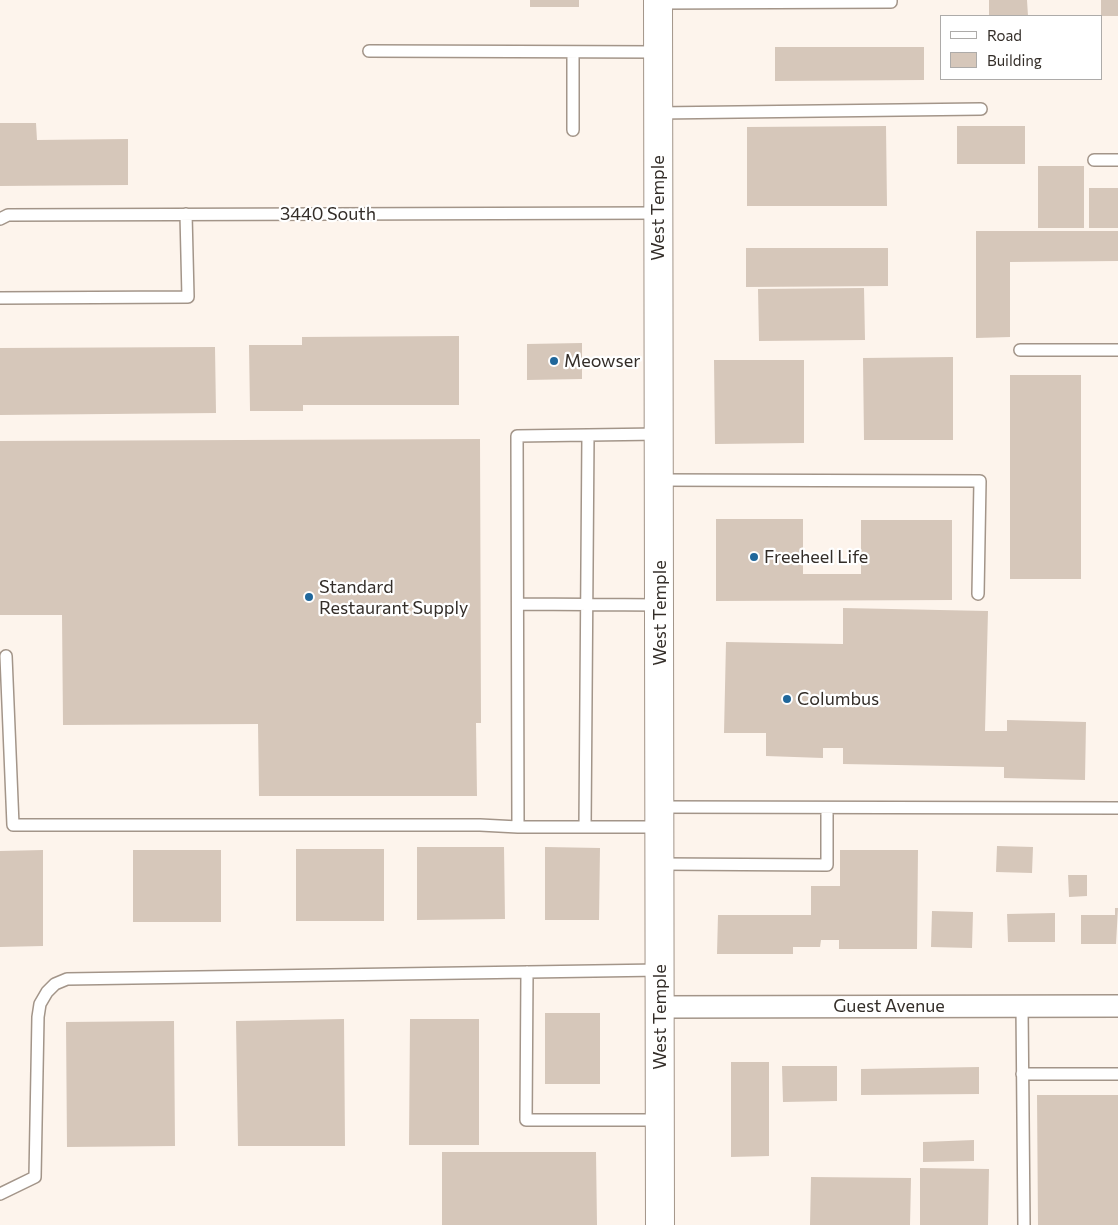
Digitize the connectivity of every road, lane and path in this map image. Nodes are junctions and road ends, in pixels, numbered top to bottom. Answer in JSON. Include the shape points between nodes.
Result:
{"nodes":[{"id":1,"x":891,"y":0,"type":"edge"},
{"id":2,"x":658,"y":2,"type":"edge"},
{"id":3,"x":369,"y":51,"type":"dead end"},
{"id":4,"x":573,"y":52,"type":"junction"},
{"id":5,"x":658,"y":52,"type":"junction"},
{"id":6,"x":982,"y":109,"type":"dead end"},
{"id":7,"x":658,"y":113,"type":"junction"},
{"id":8,"x":574,"y":130,"type":"dead end"},
{"id":9,"x":1094,"y":160,"type":"dead end"},
{"id":10,"x":1118,"y":160,"type":"edge"},
{"id":11,"x":658,"y":213,"type":"junction"},
{"id":12,"x":186,"y":214,"type":"junction"},
{"id":13,"x":0,"y":219,"type":"edge"},
{"id":14,"x":0,"y":298,"type":"edge"},
{"id":15,"x":1020,"y":350,"type":"dead end"},
{"id":16,"x":1118,"y":350,"type":"edge"},
{"id":17,"x":659,"y":434,"type":"junction"},
{"id":18,"x":588,"y":435,"type":"junction"},
{"id":19,"x":660,"y":480,"type":"junction"},
{"id":20,"x":978,"y":594,"type":"dead end"},
{"id":21,"x":518,"y":604,"type":"junction"},
{"id":22,"x":587,"y":605,"type":"junction"},
{"id":23,"x":660,"y":605,"type":"junction"},
{"id":24,"x":6,"y":656,"type":"dead end"},
{"id":25,"x":827,"y":808,"type":"junction"},
{"id":26,"x":1118,"y":808,"type":"edge"},
{"id":27,"x":659,"y":817,"type":"junction"},
{"id":28,"x":518,"y":827,"type":"junction"},
{"id":29,"x":585,"y":827,"type":"junction"},
{"id":30,"x":659,"y":864,"type":"junction"},
{"id":31,"x":660,"y":970,"type":"junction"},
{"id":32,"x":527,"y":972,"type":"junction"},
{"id":33,"x":1022,"y":1006,"type":"junction"},
{"id":34,"x":1118,"y":1006,"type":"edge"},
{"id":35,"x":660,"y":1007,"type":"junction"},
{"id":36,"x":1022,"y":1074,"type":"junction"},
{"id":37,"x":1118,"y":1074,"type":"edge"},
{"id":38,"x":660,"y":1120,"type":"junction"},
{"id":39,"x":0,"y":1194,"type":"edge"},
{"id":40,"x":660,"y":1225,"type":"edge"},
{"id":41,"x":1024,"y":1225,"type":"edge"}],
"edges":[{"from":1,"to":2,"type":"lane"},
{"from":2,"to":5,"type":"street","name":"West Temple"},
{"from":3,"to":4,"type":"lane"},
{"from":4,"to":5,"type":"lane"},
{"from":4,"to":8,"type":"lane"},
{"from":5,"to":7,"type":"street","name":"West Temple"},
{"from":6,"to":7,"type":"lane"},
{"from":7,"to":11,"type":"street","name":"West Temple"},
{"from":9,"to":10,"type":"lane"},
{"from":11,"to":12,"type":"lane","name":"3440 South"},
{"from":11,"to":17,"type":"street","name":"West Temple"},
{"from":12,"to":13,"type":"lane","name":"3440 South","via":[[8,214]]},
{"from":12,"to":14,"type":"lane","via":[[188,297]]},
{"from":15,"to":16,"type":"lane"},
{"from":17,"to":18,"type":"lane"},
{"from":17,"to":19,"type":"street","name":"West Temple"},
{"from":18,"to":21,"type":"lane","via":[[517,436]]},
{"from":18,"to":22,"type":"lane"},
{"from":19,"to":20,"type":"lane","via":[[980,481]]},
{"from":19,"to":23,"type":"street","name":"West Temple"},
{"from":21,"to":22,"type":"lane"},
{"from":21,"to":28,"type":"lane"},
{"from":22,"to":23,"type":"lane"},
{"from":22,"to":29,"type":"lane"},
{"from":23,"to":27,"type":"street","name":"West Temple"},
{"from":24,"to":28,"type":"lane","via":[[13,825]]},
{"from":25,"to":26,"type":"lane"},
{"from":25,"to":27,"type":"lane"},
{"from":25,"to":30,"type":"lane","via":[[827,865]]},
{"from":27,"to":29,"type":"lane"},
{"from":27,"to":30,"type":"street","name":"West Temple"},
{"from":28,"to":29,"type":"lane"},
{"from":30,"to":31,"type":"street","name":"West Temple"},
{"from":31,"to":32,"type":"lane"},
{"from":31,"to":35,"type":"street","name":"West Temple"},
{"from":32,"to":38,"type":"lane","via":[[526,1120]]},
{"from":32,"to":39,"type":"lane","via":[[67,978],[55,984],[40,1004],[35,1177]]},
{"from":33,"to":34,"type":"street","name":"Guest Avenue"},
{"from":33,"to":35,"type":"street","name":"Guest Avenue"},
{"from":33,"to":36,"type":"lane"},
{"from":35,"to":38,"type":"street","name":"West Temple"},
{"from":36,"to":37,"type":"lane"},
{"from":36,"to":41,"type":"lane"},
{"from":38,"to":40,"type":"street","name":"West Temple"}]}
